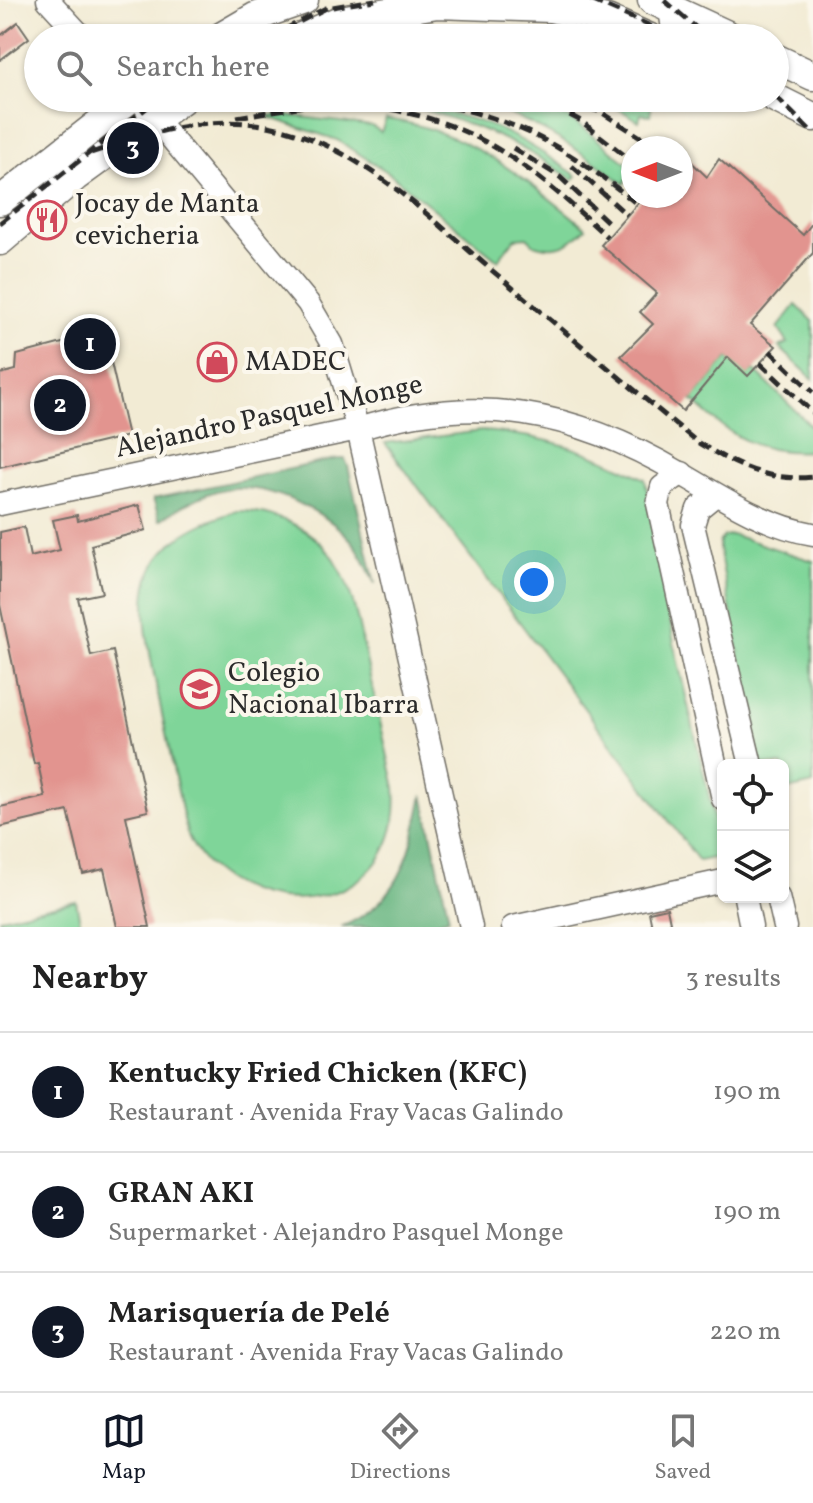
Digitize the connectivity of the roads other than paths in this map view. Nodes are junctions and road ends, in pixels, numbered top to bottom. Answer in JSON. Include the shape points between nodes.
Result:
{"nodes":[{"id":1,"x":48,"y":0,"type":"edge"},
{"id":2,"x":304,"y":0,"type":"edge"},
{"id":3,"x":664,"y":2,"type":"edge"},
{"id":4,"x":70,"y":24,"type":"edge"},
{"id":5,"x":243,"y":24,"type":"edge"},
{"id":6,"x":331,"y":24,"type":"edge"},
{"id":7,"x":618,"y":24,"type":"edge"},
{"id":8,"x":670,"y":24,"type":"edge"},
{"id":9,"x":707,"y":24,"type":"edge"},
{"id":10,"x":789,"y":65,"type":"edge"},
{"id":11,"x":813,"y":76,"type":"edge"},
{"id":12,"x":789,"y":105,"type":"edge"},
{"id":13,"x":113,"y":112,"type":"edge"},
{"id":14,"x":141,"y":112,"type":"edge"},
{"id":15,"x":150,"y":112,"type":"edge"},
{"id":16,"x":813,"y":117,"type":"edge"},
{"id":17,"x":0,"y":201,"type":"edge"},
{"id":18,"x":0,"y":241,"type":"edge"},
{"id":19,"x":358,"y":429,"type":"junction"},
{"id":20,"x":682,"y":473,"type":"junction"},
{"id":21,"x":714,"y":496,"type":"junction"},
{"id":22,"x":0,"y":504,"type":"edge"},
{"id":23,"x":813,"y":534,"type":"edge"},
{"id":24,"x":750,"y":759,"type":"edge"},
{"id":25,"x":717,"y":772,"type":"edge"},
{"id":26,"x":717,"y":882,"type":"edge"},
{"id":27,"x":746,"y":903,"type":"edge"},
{"id":28,"x":779,"y":903,"type":"edge"},
{"id":29,"x":471,"y":927,"type":"edge"},
{"id":30,"x":513,"y":927,"type":"edge"},
{"id":31,"x":751,"y":927,"type":"edge"},
{"id":32,"x":785,"y":927,"type":"edge"}],
"edges":[{"from":1,"to":4,"type":"street"},
{"from":2,"to":5,"type":"main road"},
{"from":3,"to":8,"type":"street"},
{"from":3,"to":9,"type":"main road"},
{"from":6,"to":7,"type":"main road","via":[[437,4],[550,8]]},
{"from":10,"to":11,"type":"main road"},
{"from":12,"to":16,"type":"main road"},
{"from":13,"to":17,"type":"main road"},
{"from":14,"to":18,"type":"main road"},
{"from":15,"to":19,"type":"street","via":[[308,303],[332,344]]},
{"from":19,"to":20,"type":"street","name":"Alejandro Pasquel Monge","via":[[441,411],[514,411],[603,432]]},
{"from":19,"to":22,"type":"street","name":"Alejandro Pasquel Monge"},
{"from":19,"to":29,"type":"street"},
{"from":20,"to":21,"type":"street","name":"Alejandro Pasquel Monge"},
{"from":20,"to":25,"type":"street","via":[[662,487],[658,504]]},
{"from":21,"to":23,"type":"street","name":"Alejandro Pasquel Monge"},
{"from":21,"to":24,"type":"street","via":[[698,509],[693,525]]},
{"from":26,"to":30,"type":"street"},
{"from":27,"to":31,"type":"street"},
{"from":28,"to":32,"type":"street"}]}
